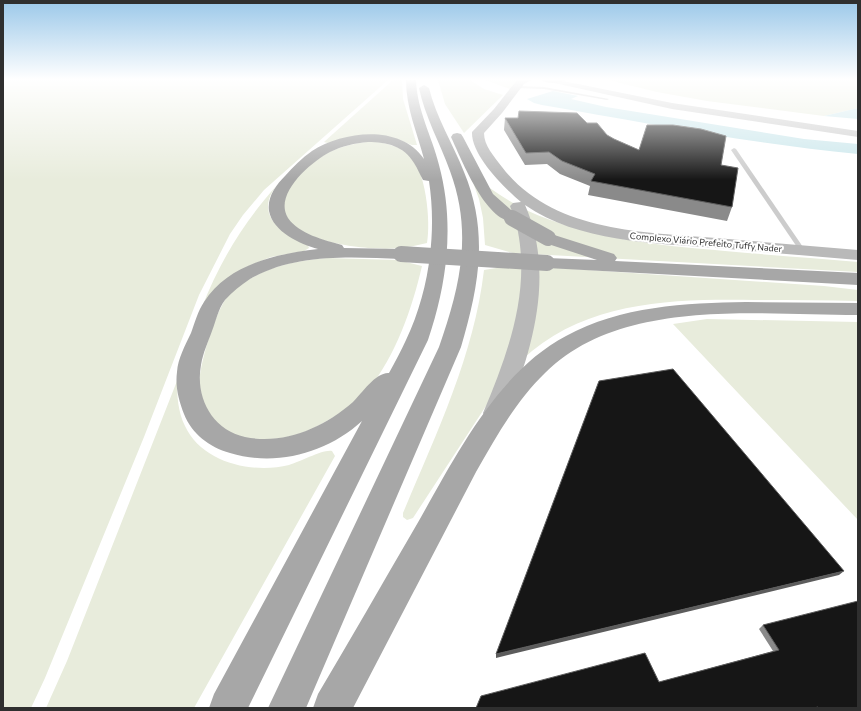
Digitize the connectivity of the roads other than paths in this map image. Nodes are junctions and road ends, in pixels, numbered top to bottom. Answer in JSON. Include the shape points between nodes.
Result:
{"nodes":[{"id":1,"x":416,"y":113,"type":"edge"},
{"id":2,"x":432,"y":113,"type":"edge"},
{"id":3,"x":497,"y":113,"type":"edge"},
{"id":4,"x":723,"y":113,"type":"edge"},
{"id":5,"x":743,"y":113,"type":"edge"},
{"id":6,"x":450,"y":124,"type":"dead end"},
{"id":7,"x":856,"y":134,"type":"edge"},
{"id":8,"x":734,"y":150,"type":"dead end"},
{"id":9,"x":504,"y":180,"type":"junction"},
{"id":10,"x":437,"y":195,"type":"junction"},
{"id":11,"x":802,"y":250,"type":"junction"},
{"id":12,"x":357,"y":252,"type":"junction"},
{"id":13,"x":858,"y":255,"type":"edge"},
{"id":14,"x":678,"y":270,"type":"junction"},
{"id":15,"x":753,"y":274,"type":"junction"},
{"id":16,"x":858,"y":278,"type":"edge"},
{"id":17,"x":858,"y":284,"type":"edge"},
{"id":18,"x":858,"y":309,"type":"edge"},
{"id":19,"x":417,"y":340,"type":"junction"},
{"id":20,"x":489,"y":427,"type":"junction"},
{"id":21,"x":228,"y":708,"type":"edge"},
{"id":22,"x":287,"y":708,"type":"edge"},
{"id":23,"x":332,"y":708,"type":"edge"}],
"edges":[{"from":1,"to":10,"type":"main road","via":[[433,165]]},
{"from":2,"to":22,"type":"main road","via":[[460,180],[469,214],[471,255],[461,312],[450,347]]},
{"from":3,"to":9,"type":"main road","name":"Complexo Viário Prefeito Tuffy Nader","via":[[479,132],[478,140]]},
{"from":4,"to":7,"type":"street"},
{"from":5,"to":7,"type":"street"},
{"from":6,"to":14,"type":"main road","bridge":true,"via":[[487,196],[512,218],[548,238],[572,247],[612,259]]},
{"from":8,"to":11,"type":"lane"},
{"from":9,"to":11,"type":"main road","name":"Complexo Viário Prefeito Tuffy Nader","via":[[550,214],[602,230],[675,240]]},
{"from":9,"to":20,"type":"main road","via":[[517,204],[525,227],[530,269],[529,293],[518,352]]},
{"from":10,"to":12,"type":"main road","via":[[421,161],[400,143],[379,139],[363,140],[339,144],[318,153],[285,182],[277,196],[276,211],[284,224],[300,236],[325,246]]},
{"from":10,"to":19,"type":"main road","via":[[439,256],[427,316]]},
{"from":11,"to":13,"type":"main road","name":"Complexo Viário Prefeito Tuffy Nader"},
{"from":12,"to":14,"type":"main road","bridge":true},
{"from":12,"to":19,"type":"main road","via":[[313,255],[268,264],[240,278],[218,296],[193,352],[188,376],[194,410],[204,427],[225,442],[250,449],[274,449],[309,441],[340,425],[367,404]]},
{"from":14,"to":15,"type":"main road"},
{"from":15,"to":16,"type":"main road"},
{"from":15,"to":17,"type":"main road"},
{"from":18,"to":20,"type":"main road","via":[[680,310],[629,318],[568,343],[551,355],[522,383]]},
{"from":19,"to":21,"type":"main road"},
{"from":20,"to":23,"type":"main road","via":[[466,464]]}]}
